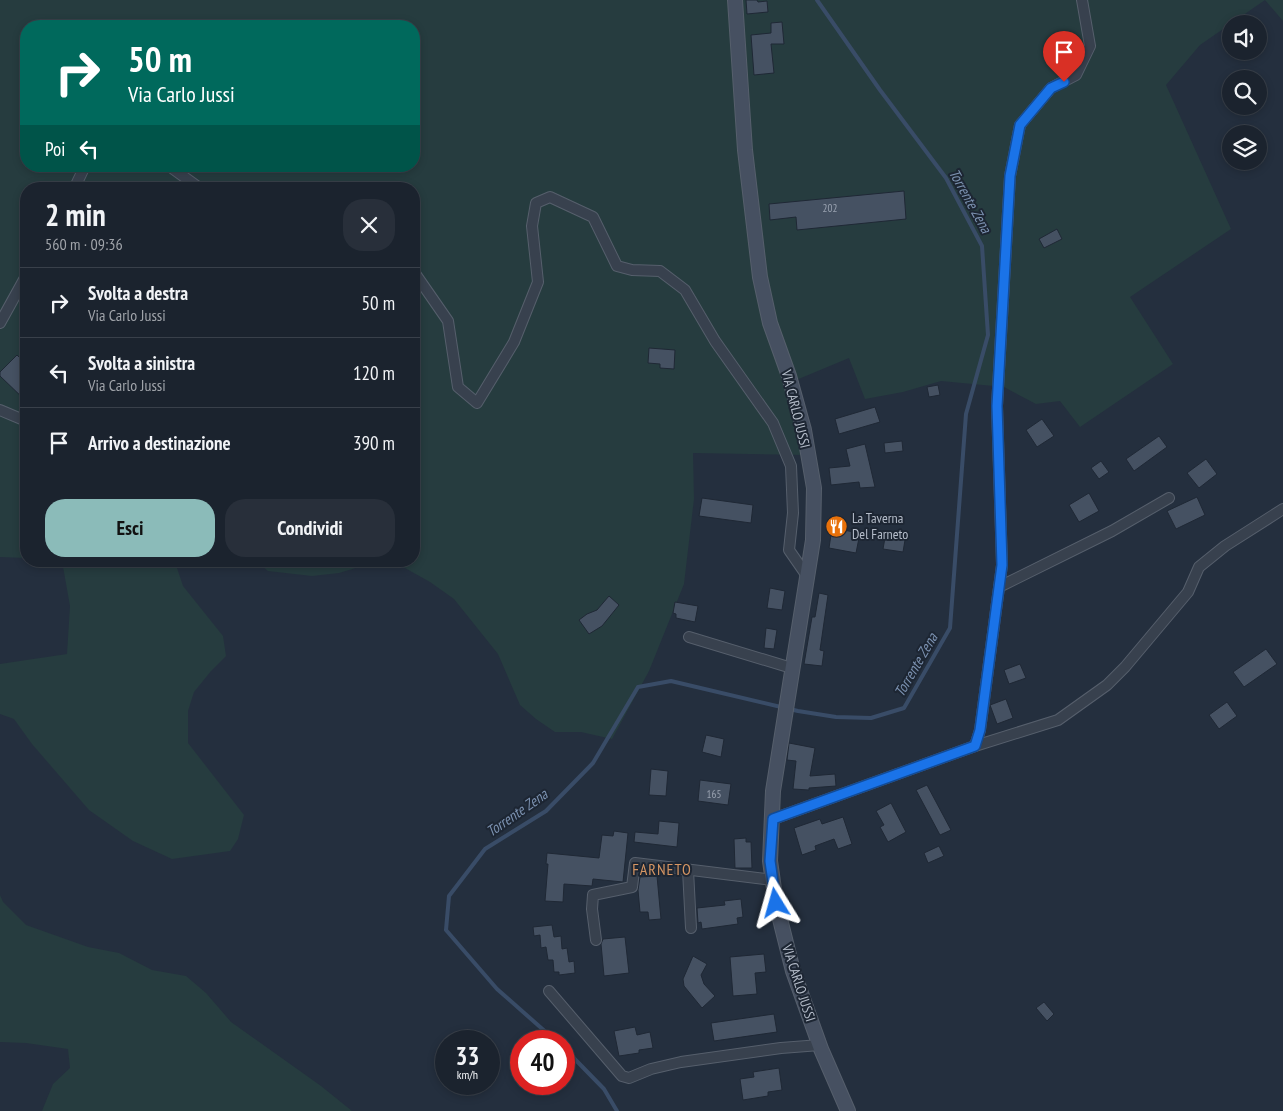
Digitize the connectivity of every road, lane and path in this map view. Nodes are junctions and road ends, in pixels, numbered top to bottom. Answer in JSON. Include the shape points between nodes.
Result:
{"nodes":[{"id":1,"x":735,"y":0,"type":"edge"},
{"id":2,"x":1082,"y":0,"type":"edge"},
{"id":3,"x":177,"y":172,"type":"edge"},
{"id":4,"x":191,"y":182,"type":"edge"},
{"id":5,"x":420,"y":280,"type":"edge"},
{"id":6,"x":20,"y":287,"type":"edge"},
{"id":7,"x":0,"y":323,"type":"edge"},
{"id":8,"x":0,"y":410,"type":"edge"},
{"id":9,"x":20,"y":420,"type":"edge"},
{"id":10,"x":1169,"y":498,"type":"dead end"},
{"id":11,"x":1283,"y":509,"type":"edge"},
{"id":12,"x":807,"y":576,"type":"junction"},
{"id":13,"x":998,"y":587,"type":"junction"},
{"id":14,"x":689,"y":637,"type":"dead end"},
{"id":15,"x":785,"y":666,"type":"dead end"},
{"id":16,"x":975,"y":746,"type":"junction"},
{"id":17,"x":773,"y":819,"type":"junction"},
{"id":18,"x":688,"y":870,"type":"junction"},
{"id":19,"x":773,"y":880,"type":"junction"},
{"id":20,"x":691,"y":928,"type":"dead end"},
{"id":21,"x":596,"y":940,"type":"dead end"},
{"id":22,"x":549,"y":991,"type":"dead end"},
{"id":23,"x":820,"y":1045,"type":"junction"},
{"id":24,"x":848,"y":1111,"type":"edge"}],
"edges":[{"from":1,"to":12,"type":"street","name":"VIA CARLO JUSSI","via":[[745,150],[760,278],[770,323],[804,430],[814,488],[813,540]]},
{"from":2,"to":13,"type":"street","via":[[1090,46],[1076,75],[1051,88],[1020,125],[1010,176],[997,406],[1002,565]]},
{"from":3,"to":4,"type":"street"},
{"from":5,"to":12,"type":"street","via":[[448,320],[458,387],[478,403],[514,342],[538,282],[532,226],[536,203],[550,197],[593,217],[617,266],[660,272],[685,290],[715,342],[773,423],[791,466],[793,513],[789,550]]},
{"from":6,"to":7,"type":"street"},
{"from":8,"to":9,"type":"street"},
{"from":10,"to":13,"type":"street"},
{"from":11,"to":16,"type":"street","via":[[1225,546],[1199,567],[1188,592],[1125,667],[1100,691],[1058,720]]},
{"from":12,"to":17,"type":"street","name":"VIA CARLO JUSSI","via":[[773,791]]},
{"from":13,"to":16,"type":"street","via":[[980,730]]},
{"from":14,"to":15,"type":"street"},
{"from":16,"to":17,"type":"street"},
{"from":17,"to":19,"type":"street","name":"VIA CARLO JUSSI","via":[[770,861]]},
{"from":18,"to":19,"type":"street"},
{"from":18,"to":20,"type":"street"},
{"from":18,"to":21,"type":"street","via":[[635,863],[632,887],[593,895]]},
{"from":19,"to":23,"type":"street","name":"VIA CARLO JUSSI","via":[[793,971]]},
{"from":22,"to":23,"type":"street","via":[[622,1076],[629,1078],[681,1062]]},
{"from":23,"to":24,"type":"street","name":"VIA CARLO JUSSI"}]}
